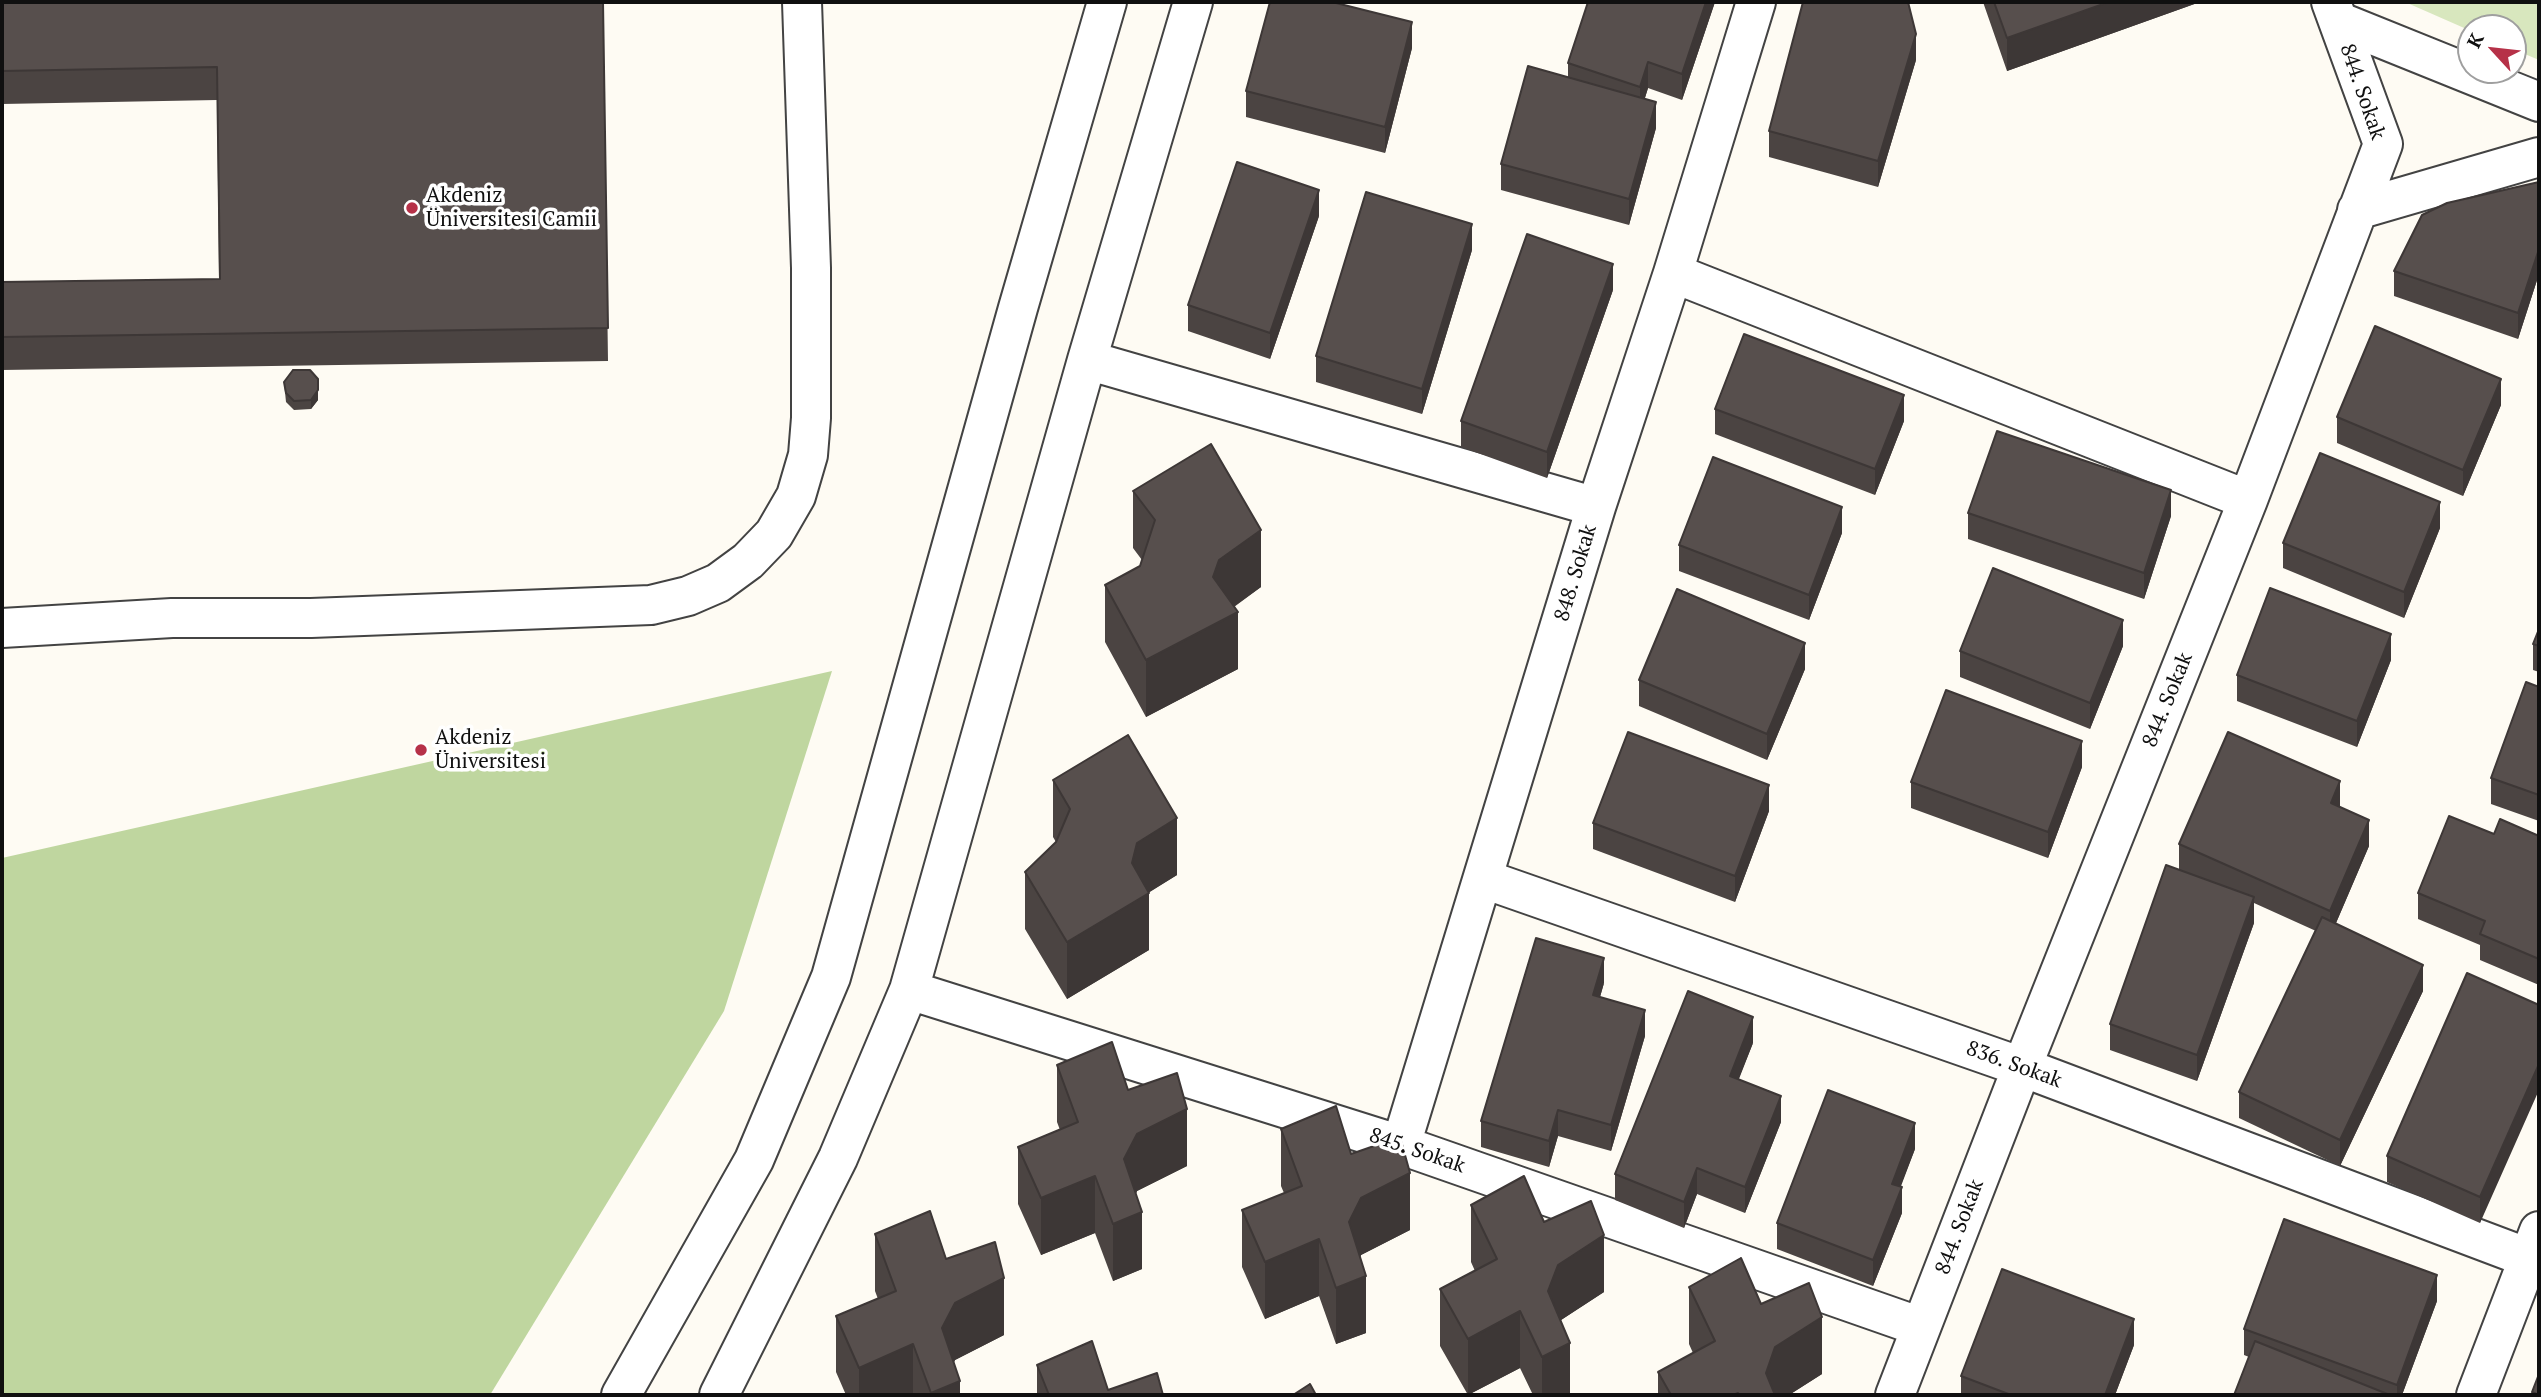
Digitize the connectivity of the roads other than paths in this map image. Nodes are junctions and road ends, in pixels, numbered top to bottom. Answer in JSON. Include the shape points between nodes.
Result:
{"nodes":[{"id":1,"x":802,"y":2,"type":"edge"},
{"id":2,"x":1107,"y":2,"type":"edge"},
{"id":3,"x":1194,"y":2,"type":"edge"},
{"id":4,"x":1756,"y":2,"type":"edge"},
{"id":5,"x":2334,"y":11,"type":"edge"},
{"id":6,"x":2539,"y":102,"type":"edge"},
{"id":7,"x":2539,"y":157,"type":"edge"},
{"id":8,"x":2357,"y":210,"type":"junction"},
{"id":9,"x":1673,"y":273,"type":"junction"},
{"id":10,"x":1087,"y":360,"type":"junction"},
{"id":11,"x":2248,"y":500,"type":"junction"},
{"id":12,"x":1596,"y":507,"type":"junction"},
{"id":13,"x":2,"y":628,"type":"edge"},
{"id":14,"x":1483,"y":879,"type":"junction"},
{"id":15,"x":909,"y":990,"type":"junction"},
{"id":16,"x":2022,"y":1067,"type":"junction"},
{"id":17,"x":1401,"y":1144,"type":"junction"},
{"id":18,"x":2536,"y":1250,"type":"edge"},
{"id":19,"x":1921,"y":1326,"type":"junction"},
{"id":20,"x":621,"y":1395,"type":"edge"},
{"id":21,"x":719,"y":1395,"type":"edge"},
{"id":22,"x":1895,"y":1395,"type":"edge"},
{"id":23,"x":2476,"y":1395,"type":"edge"}],
"edges":[{"from":1,"to":13,"type":"street","via":[[811,268],[808,455],[796,496],[774,534],[748,561],[708,587],[651,605],[311,618],[172,618]]},
{"from":2,"to":20,"type":"street","via":[[831,977],[754,1160]]},
{"from":3,"to":10,"type":"street"},
{"from":4,"to":9,"type":"street","name":"848. Sokak"},
{"from":5,"to":6,"type":"street"},
{"from":5,"to":8,"type":"street","name":"844. Sokak","via":[[2383,144]]},
{"from":7,"to":8,"type":"street"},
{"from":8,"to":11,"type":"street","name":"844. Sokak"},
{"from":9,"to":11,"type":"street"},
{"from":9,"to":12,"type":"street","name":"848. Sokak"},
{"from":10,"to":12,"type":"street"},
{"from":10,"to":15,"type":"street"},
{"from":11,"to":16,"type":"street","name":"844. Sokak"},
{"from":12,"to":14,"type":"street","name":"848. Sokak"},
{"from":14,"to":16,"type":"street","name":"836. Sokak"},
{"from":14,"to":17,"type":"street","name":"848. Sokak"},
{"from":15,"to":17,"type":"street","name":"845. Sokak"},
{"from":15,"to":21,"type":"street","via":[[838,1158]]},
{"from":16,"to":18,"type":"street","name":"836. Sokak"},
{"from":16,"to":19,"type":"street","name":"844. Sokak"},
{"from":17,"to":19,"type":"street","name":"845. Sokak"},
{"from":18,"to":23,"type":"street"},
{"from":19,"to":22,"type":"street","name":"844. Sokak"}]}
